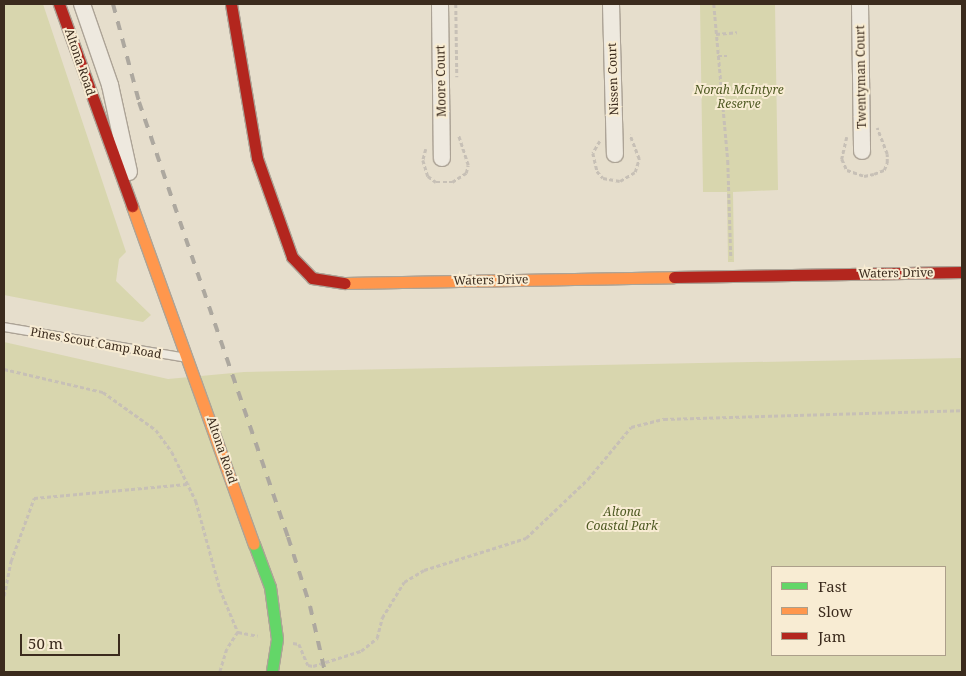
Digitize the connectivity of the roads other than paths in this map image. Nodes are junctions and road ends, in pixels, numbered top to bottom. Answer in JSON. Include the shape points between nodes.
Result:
{"nodes":[{"id":1,"x":59,"y":4,"type":"edge"},
{"id":2,"x":82,"y":4,"type":"edge"},
{"id":3,"x":231,"y":4,"type":"edge"},
{"id":4,"x":440,"y":4,"type":"edge"},
{"id":5,"x":611,"y":4,"type":"edge"},
{"id":6,"x":860,"y":4,"type":"edge"},
{"id":7,"x":862,"y":150,"type":"dead end"},
{"id":8,"x":615,"y":154,"type":"dead end"},
{"id":9,"x":442,"y":158,"type":"dead end"},
{"id":10,"x":144,"y":233,"type":"junction"},
{"id":11,"x":962,"y":272,"type":"edge"},
{"id":12,"x":4,"y":327,"type":"edge"},
{"id":13,"x":189,"y":358,"type":"junction"},
{"id":14,"x":272,"y":672,"type":"edge"}],
"edges":[{"from":1,"to":10,"type":"street","name":"Altona Road","via":[[107,141]]},
{"from":2,"to":10,"type":"street","name":"Altona Road","via":[[113,95]]},
{"from":3,"to":11,"type":"street","name":"Waters Drive","via":[[257,158],[292,257],[312,278],[335,283]]},
{"from":4,"to":9,"type":"street","name":"Moore Court"},
{"from":5,"to":8,"type":"street","name":"Nissen Court"},
{"from":6,"to":7,"type":"street","name":"Twentyman Court"},
{"from":10,"to":13,"type":"street","name":"Altona Road"},
{"from":12,"to":13,"type":"lane","name":"Pines Scout Camp Road"},
{"from":13,"to":14,"type":"street","name":"Altona Road","via":[[270,587],[277,639]]}]}
